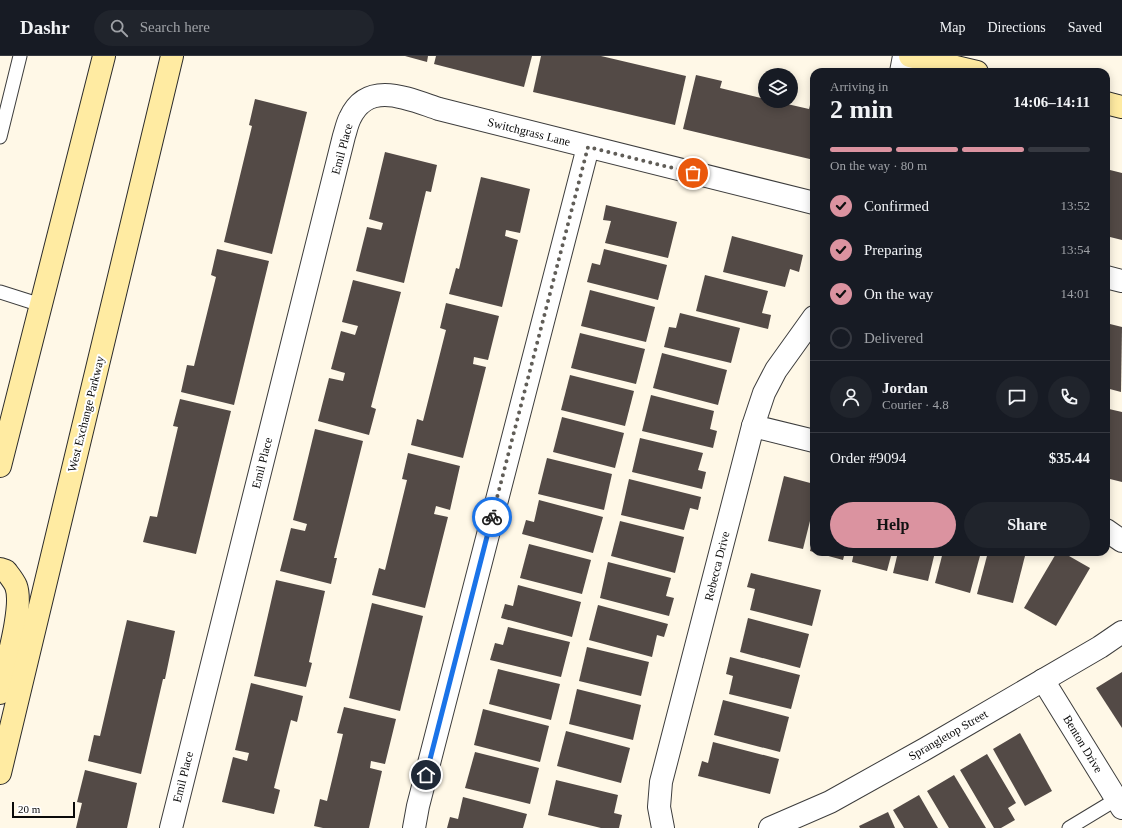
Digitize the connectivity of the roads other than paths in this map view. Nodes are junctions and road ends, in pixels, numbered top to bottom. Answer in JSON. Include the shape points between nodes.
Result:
{"nodes":[{"id":1,"x":20,"y":56,"type":"edge"},
{"id":2,"x":104,"y":56,"type":"edge"},
{"id":3,"x":172,"y":56,"type":"edge"},
{"id":4,"x":904,"y":56,"type":"edge"},
{"id":5,"x":910,"y":56,"type":"edge"},
{"id":6,"x":902,"y":68,"type":"edge"},
{"id":7,"x":960,"y":68,"type":"edge"},
{"id":8,"x":362,"y":102,"type":"joint"},
{"id":9,"x":1110,"y":104,"type":"edge"},
{"id":10,"x":1122,"y":107,"type":"edge"},
{"id":11,"x":0,"y":137,"type":"edge"},
{"id":12,"x":588,"y":147,"type":"junction"},
{"id":13,"x":810,"y":202,"type":"edge"},
{"id":14,"x":1110,"y":278,"type":"edge"},
{"id":15,"x":1122,"y":281,"type":"edge"},
{"id":16,"x":0,"y":292,"type":"edge"},
{"id":17,"x":41,"y":305,"type":"junction"},
{"id":18,"x":810,"y":323,"type":"edge"},
{"id":19,"x":753,"y":426,"type":"junction"},
{"id":20,"x":810,"y":440,"type":"edge"},
{"id":21,"x":0,"y":466,"type":"edge"},
{"id":22,"x":1110,"y":533,"type":"edge"},
{"id":23,"x":1122,"y":541,"type":"edge"},
{"id":24,"x":0,"y":569,"type":"edge"},
{"id":25,"x":1122,"y":632,"type":"edge"},
{"id":26,"x":1043,"y":680,"type":"junction"},
{"id":27,"x":0,"y":693,"type":"edge"},
{"id":28,"x":0,"y":773,"type":"edge"},
{"id":29,"x":1120,"y":801,"type":"edge"},
{"id":30,"x":171,"y":828,"type":"edge"},
{"id":31,"x":414,"y":828,"type":"edge"},
{"id":32,"x":663,"y":828,"type":"edge"},
{"id":33,"x":770,"y":828,"type":"edge"},
{"id":34,"x":1069,"y":828,"type":"edge"}],
"edges":[{"from":1,"to":11,"type":"lane"},
{"from":2,"to":17,"type":"main road"},
{"from":3,"to":28,"type":"main road","name":"West Exchange Parkway"},
{"from":4,"to":6,"type":"street"},
{"from":5,"to":7,"type":"main road"},
{"from":8,"to":12,"type":"street","name":"Switchgrass Lane","via":[[377,95],[396,95],[439,109]]},
{"from":8,"to":30,"type":"street","name":"Emil Place","via":[[350,117],[344,136]]},
{"from":9,"to":10,"type":"main road"},
{"from":12,"to":13,"type":"street","name":"Switchgrass Lane"},
{"from":12,"to":31,"type":"street"},
{"from":14,"to":15,"type":"street"},
{"from":16,"to":17,"type":"lane"},
{"from":17,"to":21,"type":"main road"},
{"from":18,"to":19,"type":"street","name":"Rebecca Drive","via":[[776,370]]},
{"from":19,"to":20,"type":"street"},
{"from":19,"to":32,"type":"street","name":"Rebecca Drive","via":[[661,782],[659,807]]},
{"from":22,"to":23,"type":"street"},
{"from":24,"to":27,"type":"main road","via":[[6,571],[16,586],[18,603]]},
{"from":25,"to":26,"type":"street","name":"Sprangletop Street"},
{"from":26,"to":29,"type":"street","name":"Benton Drive"},
{"from":26,"to":33,"type":"street","name":"Sprangletop Street","via":[[830,802]]},
{"from":29,"to":34,"type":"lane"}]}
